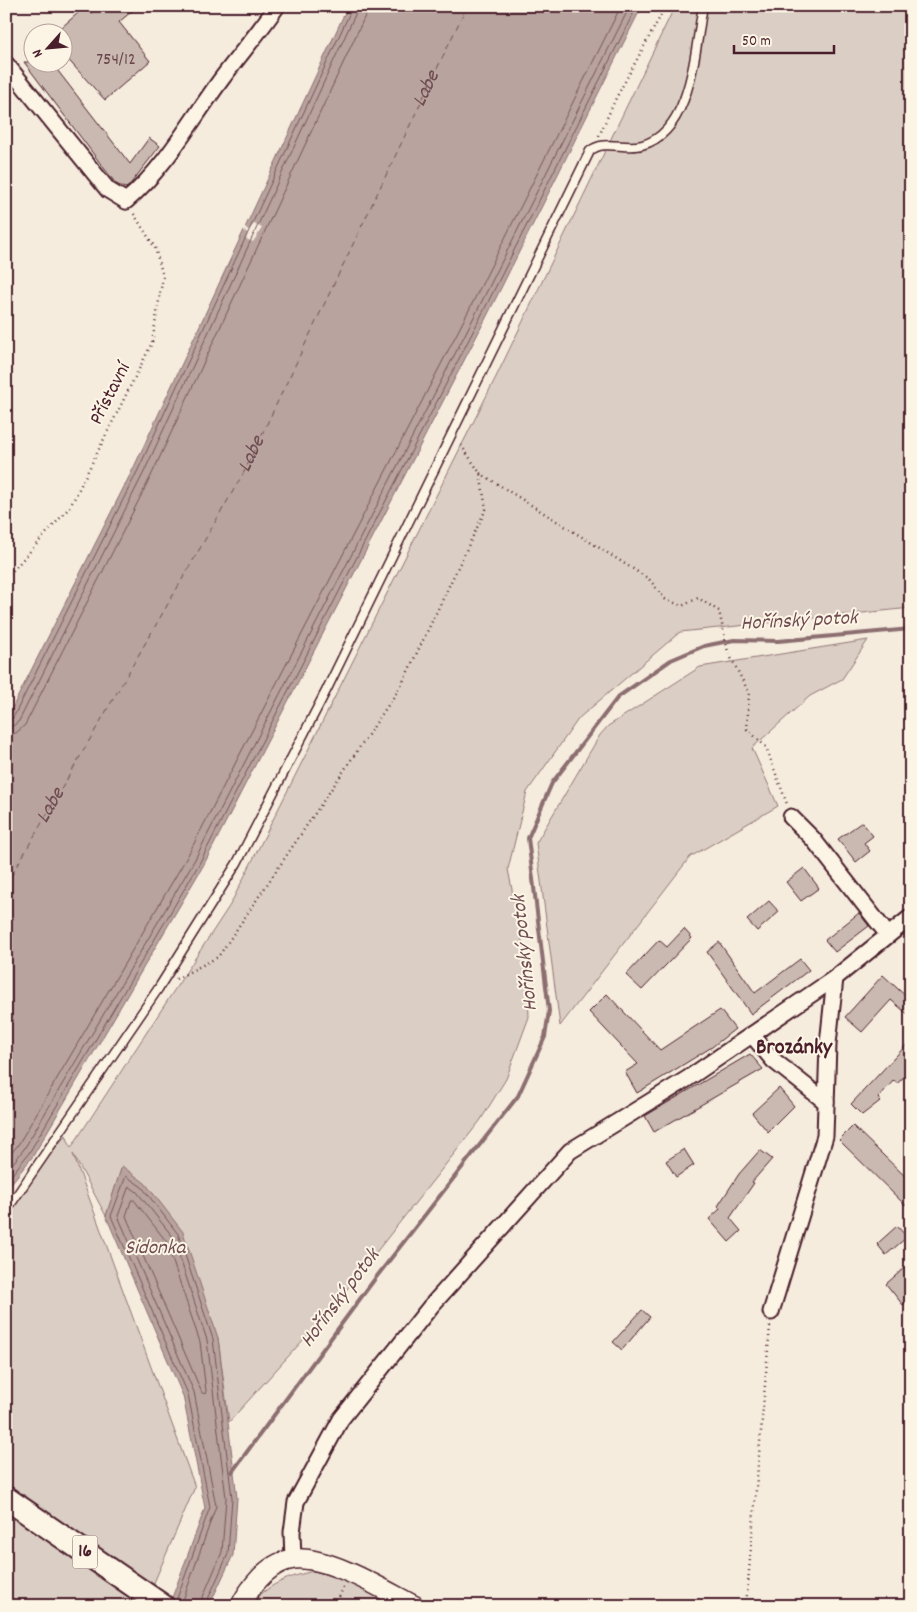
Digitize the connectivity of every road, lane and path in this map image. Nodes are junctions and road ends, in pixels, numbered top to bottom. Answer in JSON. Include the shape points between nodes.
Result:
{"nodes":[{"id":1,"x":277,"y":6,"type":"edge"},
{"id":2,"x":666,"y":6,"type":"edge"},
{"id":3,"x":703,"y":6,"type":"edge"},
{"id":4,"x":6,"y":64,"type":"edge"},
{"id":5,"x":595,"y":147,"type":"junction"},
{"id":6,"x":126,"y":201,"type":"junction"},
{"id":7,"x":451,"y":430,"type":"junction"},
{"id":8,"x":480,"y":473,"type":"junction"},
{"id":9,"x":6,"y":578,"type":"edge"},
{"id":10,"x":791,"y":817,"type":"joint"},
{"id":11,"x":911,"y":917,"type":"edge"},
{"id":12,"x":888,"y":935,"type":"junction"},
{"id":13,"x":834,"y":978,"type":"junction"},
{"id":14,"x":158,"y":989,"type":"junction"},
{"id":15,"x":752,"y":1035,"type":"junction"},
{"id":16,"x":826,"y":1102,"type":"junction"},
{"id":17,"x":6,"y":1211,"type":"edge"},
{"id":18,"x":771,"y":1312,"type":"joint"},
{"id":19,"x":6,"y":1498,"type":"edge"},
{"id":20,"x":293,"y":1559,"type":"junction"},
{"id":21,"x":350,"y":1573,"type":"junction"},
{"id":22,"x":163,"y":1606,"type":"edge"},
{"id":23,"x":240,"y":1606,"type":"edge"},
{"id":24,"x":335,"y":1606,"type":"edge"},
{"id":25,"x":415,"y":1606,"type":"edge"},
{"id":26,"x":746,"y":1606,"type":"edge"}],
"edges":[{"from":1,"to":6,"type":"street","via":[[148,182]]},
{"from":2,"to":5,"type":"path","via":[[616,98]]},
{"from":3,"to":5,"type":"lane","via":[[688,91],[663,133],[652,143],[638,146]]},
{"from":4,"to":6,"type":"street","via":[[108,190]]},
{"from":5,"to":7,"type":"lane","via":[[584,163]]},
{"from":6,"to":9,"type":"path","name":"Přístavní","via":[[155,248],[162,276],[152,343],[70,507]]},
{"from":7,"to":8,"type":"path"},
{"from":7,"to":14,"type":"lane","via":[[326,691],[237,863]]},
{"from":8,"to":10,"type":"path","via":[[649,579],[665,599],[682,606],[698,598],[718,611],[728,650],[749,694],[748,729],[766,747]]},
{"from":8,"to":14,"type":"path","via":[[486,510],[402,686],[218,957]]},
{"from":10,"to":12,"type":"street","via":[[814,839]]},
{"from":11,"to":12,"type":"street"},
{"from":12,"to":13,"type":"street"},
{"from":13,"to":15,"type":"street"},
{"from":13,"to":16,"type":"street"},
{"from":14,"to":17,"type":"lane"},
{"from":15,"to":16,"type":"street","via":[[773,1060]]},
{"from":15,"to":20,"type":"street","via":[[570,1151],[431,1306],[341,1419],[296,1502]]},
{"from":16,"to":18,"type":"street","via":[[825,1136]]},
{"from":18,"to":26,"type":"path"},
{"from":19,"to":22,"type":"main road","number":"16"},
{"from":20,"to":21,"type":"street","via":[[326,1564]]},
{"from":20,"to":23,"type":"street","via":[[274,1567],[252,1585]]},
{"from":21,"to":24,"type":"path"},
{"from":21,"to":25,"type":"street"}]}
